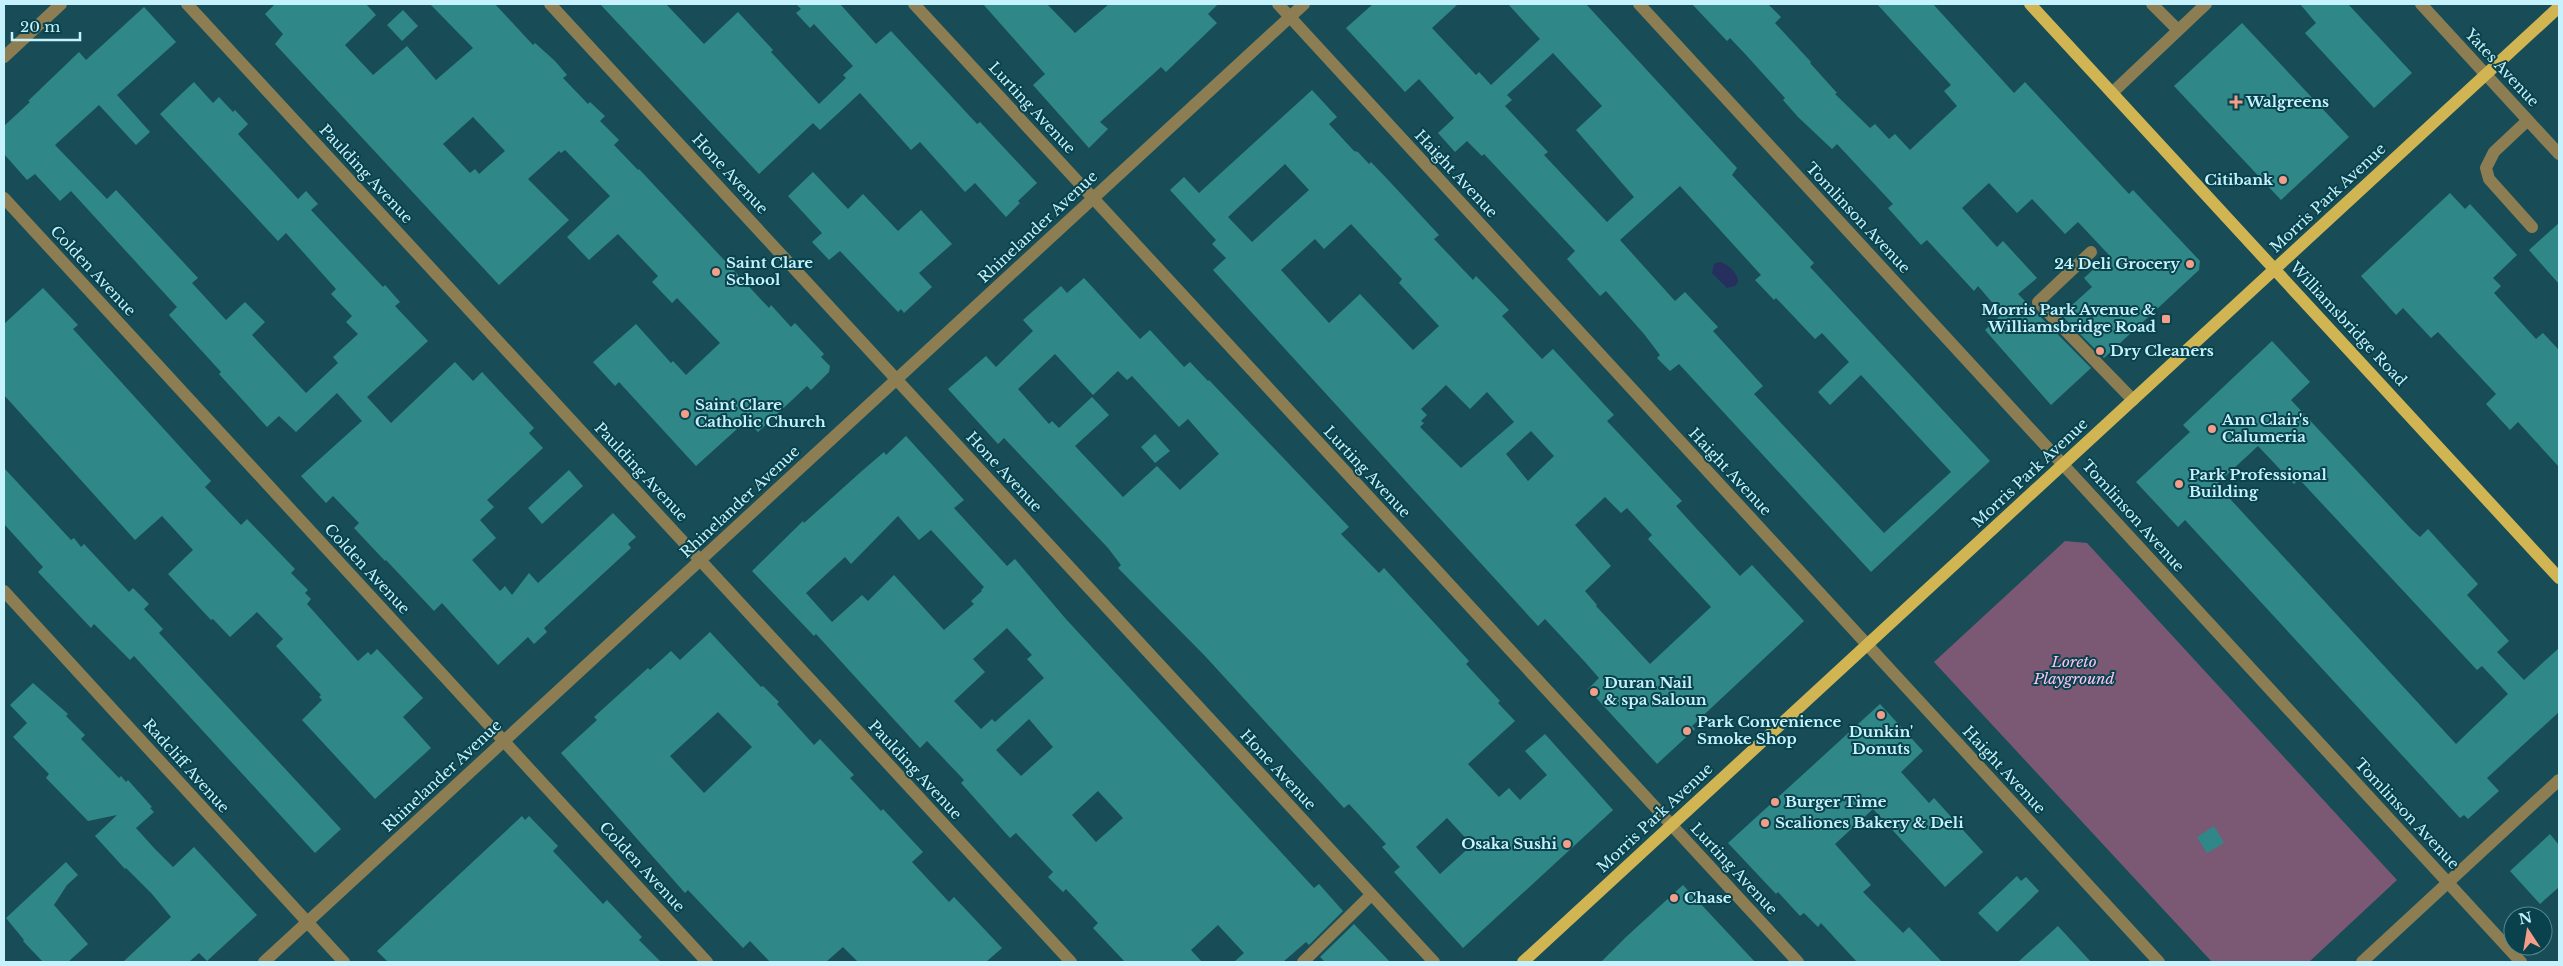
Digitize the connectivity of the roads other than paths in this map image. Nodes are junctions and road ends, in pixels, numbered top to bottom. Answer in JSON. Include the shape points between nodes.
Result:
{"nodes":[{"id":1,"x":61,"y":4,"type":"edge"},
{"id":2,"x":187,"y":4,"type":"edge"},
{"id":3,"x":550,"y":4,"type":"edge"},
{"id":4,"x":914,"y":4,"type":"edge"},
{"id":5,"x":1278,"y":4,"type":"edge"},
{"id":6,"x":1304,"y":4,"type":"edge"},
{"id":7,"x":1639,"y":4,"type":"edge"},
{"id":8,"x":2030,"y":4,"type":"edge"},
{"id":9,"x":2152,"y":4,"type":"edge"},
{"id":10,"x":2206,"y":4,"type":"edge"},
{"id":11,"x":2421,"y":4,"type":"edge"},
{"id":12,"x":2559,"y":7,"type":"edge"},
{"id":13,"x":1290,"y":17,"type":"junction"},
{"id":14,"x":2178,"y":30,"type":"junction"},
{"id":15,"x":4,"y":56,"type":"edge"},
{"id":16,"x":2486,"y":74,"type":"junction"},
{"id":17,"x":2112,"y":93,"type":"junction"},
{"id":18,"x":2528,"y":120,"type":"junction"},
{"id":19,"x":2559,"y":154,"type":"edge"},
{"id":20,"x":4,"y":198,"type":"edge"},
{"id":21,"x":1093,"y":198,"type":"junction"},
{"id":22,"x":2532,"y":226,"type":"dead end"},
{"id":23,"x":2091,"y":252,"type":"dead end"},
{"id":24,"x":2275,"y":269,"type":"junction"},
{"id":25,"x":897,"y":380,"type":"junction"},
{"id":26,"x":2133,"y":400,"type":"junction"},
{"id":27,"x":2063,"y":464,"type":"junction"},
{"id":28,"x":700,"y":560,"type":"junction"},
{"id":29,"x":2559,"y":578,"type":"edge"},
{"id":30,"x":4,"y":591,"type":"edge"},
{"id":31,"x":1867,"y":645,"type":"junction"},
{"id":32,"x":504,"y":742,"type":"junction"},
{"id":33,"x":2559,"y":780,"type":"edge"},
{"id":34,"x":1671,"y":825,"type":"junction"},
{"id":35,"x":2448,"y":883,"type":"junction"},
{"id":36,"x":1372,"y":895,"type":"junction"},
{"id":37,"x":307,"y":923,"type":"junction"},
{"id":38,"x":264,"y":962,"type":"edge"},
{"id":39,"x":344,"y":962,"type":"edge"},
{"id":40,"x":707,"y":962,"type":"edge"},
{"id":41,"x":1071,"y":962,"type":"edge"},
{"id":42,"x":1303,"y":962,"type":"edge"},
{"id":43,"x":1434,"y":962,"type":"edge"},
{"id":44,"x":1523,"y":962,"type":"edge"},
{"id":45,"x":1798,"y":962,"type":"edge"},
{"id":46,"x":2159,"y":962,"type":"edge"},
{"id":47,"x":2362,"y":962,"type":"edge"},
{"id":48,"x":2522,"y":962,"type":"edge"}],
"edges":[{"from":1,"to":15,"type":"street"},
{"from":2,"to":28,"type":"street","name":"Paulding Avenue"},
{"from":3,"to":25,"type":"street","name":"Hone Avenue"},
{"from":4,"to":21,"type":"street","name":"Lurting Avenue"},
{"from":5,"to":13,"type":"street","name":"Haight Avenue"},
{"from":6,"to":13,"type":"street","name":"Rhinelander Avenue"},
{"from":7,"to":27,"type":"street","name":"Tomlinson Avenue"},
{"from":8,"to":17,"type":"main road","name":"Williamsbridge Road"},
{"from":9,"to":14,"type":"street"},
{"from":10,"to":14,"type":"street"},
{"from":11,"to":16,"type":"street","name":"Yates Avenue"},
{"from":12,"to":16,"type":"main road","name":"Morris Park Avenue"},
{"from":13,"to":21,"type":"street","name":"Rhinelander Avenue"},
{"from":13,"to":31,"type":"street","name":"Haight Avenue"},
{"from":14,"to":17,"type":"street"},
{"from":16,"to":18,"type":"street","name":"Yates Avenue"},
{"from":16,"to":24,"type":"main road","name":"Morris Park Avenue"},
{"from":17,"to":24,"type":"main road","name":"Williamsbridge Road"},
{"from":18,"to":19,"type":"street","name":"Yates Avenue"},
{"from":18,"to":22,"type":"street","via":[[2494,152],[2486,168],[2489,179]]},
{"from":20,"to":32,"type":"street","name":"Colden Avenue"},
{"from":21,"to":25,"type":"street","name":"Rhinelander Avenue"},
{"from":21,"to":34,"type":"street","name":"Lurting Avenue"},
{"from":23,"to":26,"type":"street","via":[[2038,302]]},
{"from":24,"to":26,"type":"main road","name":"Morris Park Avenue"},
{"from":24,"to":29,"type":"main road","name":"Williamsbridge Road"},
{"from":25,"to":28,"type":"street","name":"Rhinelander Avenue"},
{"from":25,"to":36,"type":"street","name":"Hone Avenue"},
{"from":26,"to":27,"type":"main road","name":"Morris Park Avenue"},
{"from":27,"to":31,"type":"main road","name":"Morris Park Avenue"},
{"from":27,"to":35,"type":"street","name":"Tomlinson Avenue"},
{"from":28,"to":32,"type":"street","name":"Rhinelander Avenue"},
{"from":28,"to":41,"type":"street","name":"Paulding Avenue"},
{"from":30,"to":37,"type":"street","name":"Radcliff Avenue"},
{"from":31,"to":34,"type":"main road","name":"Morris Park Avenue"},
{"from":31,"to":46,"type":"street","name":"Haight Avenue"},
{"from":32,"to":37,"type":"street","name":"Rhinelander Avenue"},
{"from":32,"to":40,"type":"street","name":"Colden Avenue"},
{"from":33,"to":35,"type":"street"},
{"from":34,"to":44,"type":"main road","name":"Morris Park Avenue"},
{"from":34,"to":45,"type":"street","name":"Lurting Avenue"},
{"from":35,"to":47,"type":"street"},
{"from":35,"to":48,"type":"street","name":"Tomlinson Avenue"},
{"from":36,"to":42,"type":"street"},
{"from":36,"to":43,"type":"street","name":"Hone Avenue"},
{"from":37,"to":38,"type":"street","name":"Rhinelander Avenue"},
{"from":37,"to":39,"type":"street","name":"Radcliff Avenue"}]}
